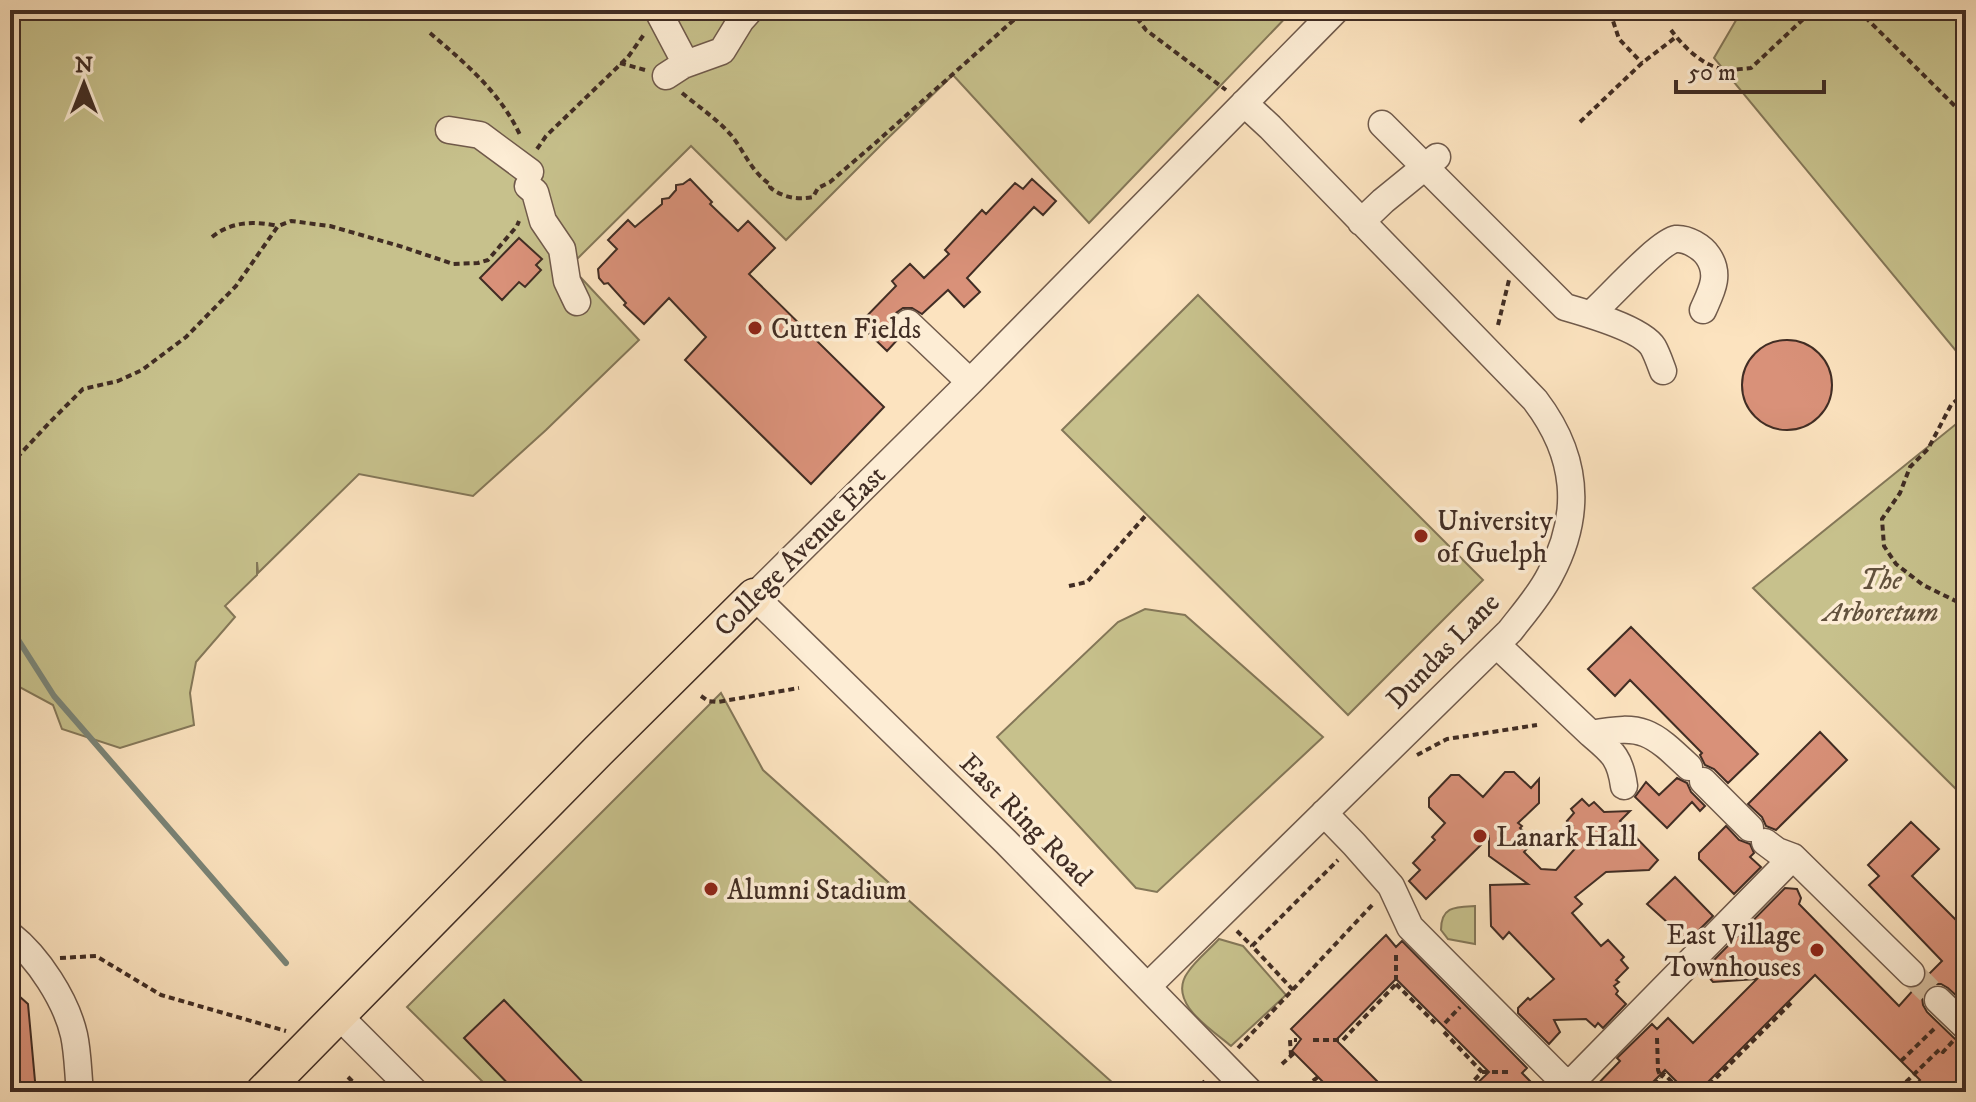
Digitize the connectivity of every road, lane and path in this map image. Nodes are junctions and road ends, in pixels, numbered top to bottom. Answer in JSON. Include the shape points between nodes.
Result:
{"nodes":[{"id":1,"x":750,"y":10,"type":"edge"},
{"id":2,"x":1025,"y":10,"type":"edge"},
{"id":3,"x":1131,"y":10,"type":"edge"},
{"id":4,"x":1336,"y":10,"type":"edge"},
{"id":5,"x":1813,"y":10,"type":"edge"},
{"id":6,"x":1858,"y":10,"type":"edge"},
{"id":7,"x":1610,"y":12,"type":"dead end"},
{"id":8,"x":659,"y":13,"type":"edge"},
{"id":9,"x":1671,"y":30,"type":"dead end"},
{"id":10,"x":430,"y":33,"type":"dead end"},
{"id":11,"x":1676,"y":37,"type":"junction"},
{"id":12,"x":620,"y":63,"type":"junction"},
{"id":13,"x":1642,"y":63,"type":"junction"},
{"id":14,"x":676,"y":70,"type":"junction"},
{"id":15,"x":1244,"y":103,"type":"junction"},
{"id":16,"x":1966,"y":117,"type":"edge"},
{"id":17,"x":1580,"y":122,"type":"dead end"},
{"id":18,"x":1382,"y":124,"type":"dead end"},
{"id":19,"x":449,"y":130,"type":"dead end"},
{"id":20,"x":1432,"y":161,"type":"junction"},
{"id":21,"x":529,"y":179,"type":"junction"},
{"id":22,"x":1361,"y":222,"type":"junction"},
{"id":23,"x":278,"y":226,"type":"junction"},
{"id":24,"x":212,"y":237,"type":"dead end"},
{"id":25,"x":1515,"y":257,"type":"junction"},
{"id":26,"x":577,"y":302,"type":"dead end"},
{"id":27,"x":1703,"y":310,"type":"dead end"},
{"id":28,"x":1591,"y":314,"type":"junction"},
{"id":29,"x":908,"y":323,"type":"dead end"},
{"id":30,"x":1498,"y":325,"type":"dead end"},
{"id":31,"x":1663,"y":371,"type":"dead end"},
{"id":32,"x":970,"y":382,"type":"junction"},
{"id":33,"x":1966,"y":392,"type":"edge"},
{"id":34,"x":10,"y":465,"type":"edge"},
{"id":35,"x":1147,"y":514,"type":"dead end"},
{"id":36,"x":1069,"y":586,"type":"dead end"},
{"id":37,"x":754,"y":596,"type":"junction"},
{"id":38,"x":1966,"y":606,"type":"edge"},
{"id":39,"x":1497,"y":645,"type":"junction"},
{"id":40,"x":799,"y":688,"type":"dead end"},
{"id":41,"x":701,"y":696,"type":"dead end"},
{"id":42,"x":1591,"y":734,"type":"junction"},
{"id":43,"x":1624,"y":786,"type":"dead end"},
{"id":44,"x":1324,"y":813,"type":"junction"},
{"id":45,"x":1793,"y":857,"type":"junction"},
{"id":46,"x":1391,"y":886,"type":"junction"},
{"id":47,"x":10,"y":935,"type":"edge"},
{"id":48,"x":1396,"y":955,"type":"dead end"},
{"id":49,"x":34,"y":959,"type":"junction"},
{"id":50,"x":1911,"y":973,"type":"tunnel mouth"},
{"id":51,"x":1396,"y":984,"type":"junction"},
{"id":52,"x":1148,"y":986,"type":"junction"},
{"id":53,"x":1938,"y":1000,"type":"tunnel mouth"},
{"id":54,"x":1791,"y":1003,"type":"dead end"},
{"id":55,"x":337,"y":1014,"type":"junction"},
{"id":56,"x":1435,"y":1023,"type":"dead end"},
{"id":57,"x":286,"y":1031,"type":"dead end"},
{"id":58,"x":1962,"y":1031,"type":"edge"},
{"id":59,"x":1444,"y":1032,"type":"dead end"},
{"id":60,"x":1657,"y":1038,"type":"dead end"},
{"id":61,"x":1297,"y":1040,"type":"dead end"},
{"id":62,"x":1313,"y":1040,"type":"dead end"},
{"id":63,"x":1222,"y":1064,"type":"junction"},
{"id":64,"x":1282,"y":1064,"type":"dead end"},
{"id":65,"x":1482,"y":1072,"type":"junction"},
{"id":66,"x":1512,"y":1072,"type":"dead end"},
{"id":67,"x":348,"y":1077,"type":"dead end"},
{"id":68,"x":1318,"y":1077,"type":"dead end"},
{"id":69,"x":1661,"y":1078,"type":"junction"},
{"id":70,"x":1906,"y":1082,"type":"dead end"},
{"id":71,"x":1305,"y":1087,"type":"dead end"},
{"id":72,"x":1568,"y":1090,"type":"edge"},
{"id":73,"x":80,"y":1092,"type":"edge"},
{"id":74,"x":263,"y":1092,"type":"edge"},
{"id":75,"x":363,"y":1092,"type":"edge"},
{"id":76,"x":415,"y":1092,"type":"edge"},
{"id":77,"x":1193,"y":1092,"type":"edge"},
{"id":78,"x":1250,"y":1092,"type":"edge"},
{"id":79,"x":1463,"y":1092,"type":"edge"},
{"id":80,"x":1647,"y":1092,"type":"edge"},
{"id":81,"x":1682,"y":1092,"type":"edge"},
{"id":82,"x":1702,"y":1092,"type":"edge"}],
"edges":[{"from":1,"to":14,"type":"street","via":[[722,51]]},
{"from":2,"to":14,"type":"path","via":[[805,199],[772,189],[729,134],[683,94]]},
{"from":3,"to":15,"type":"path","via":[[1146,30]]},
{"from":4,"to":15,"type":"street","name":"College Avenue East"},
{"from":5,"to":11,"type":"path","via":[[1751,68],[1718,68]]},
{"from":6,"to":16,"type":"path"},
{"from":7,"to":13,"type":"path","via":[[1619,39]]},
{"from":8,"to":12,"type":"path"},
{"from":8,"to":14,"type":"street"},
{"from":9,"to":11,"type":"path"},
{"from":10,"to":21,"type":"path","via":[[472,69],[509,113],[525,148]]},
{"from":11,"to":13,"type":"path"},
{"from":12,"to":14,"type":"path"},
{"from":12,"to":21,"type":"path","via":[[546,136]]},
{"from":13,"to":17,"type":"path"},
{"from":15,"to":22,"type":"street","name":"Dundas Lane"},
{"from":15,"to":32,"type":"street","name":"College Avenue East"},
{"from":18,"to":20,"type":"street"},
{"from":19,"to":21,"type":"street","via":[[480,135]]},
{"from":20,"to":22,"type":"street"},
{"from":20,"to":25,"type":"street"},
{"from":21,"to":23,"type":"path","via":[[517,226],[491,258],[478,263],[453,264],[309,222]]},
{"from":21,"to":26,"type":"street","via":[[543,221],[562,249]]},
{"from":22,"to":39,"type":"street","name":"Dundas Lane","via":[[1535,400],[1565,453],[1572,508],[1561,550],[1550,576]]},
{"from":23,"to":24,"type":"path","via":[[230,225]]},
{"from":23,"to":34,"type":"path","via":[[236,286],[186,337],[142,370],[83,389]]},
{"from":25,"to":28,"type":"street","via":[[1565,307]]},
{"from":25,"to":30,"type":"path"},
{"from":27,"to":28,"type":"street","via":[[1714,286],[1710,259],[1701,248],[1677,239],[1652,253]]},
{"from":28,"to":31,"type":"street","via":[[1645,339]]},
{"from":29,"to":32,"type":"street"},
{"from":32,"to":37,"type":"street","name":"College Avenue East"},
{"from":33,"to":38,"type":"path","via":[[1951,405],[1882,519],[1884,546],[1896,564],[1923,585]]},
{"from":35,"to":36,"type":"path","via":[[1087,582]]},
{"from":37,"to":52,"type":"street","name":"East Ring Road"},
{"from":37,"to":55,"type":"main road","name":"College Avenue East"},
{"from":39,"to":42,"type":"street"},
{"from":39,"to":44,"type":"street","name":"Dundas Lane"},
{"from":40,"to":41,"type":"path","via":[[718,702]]},
{"from":42,"to":43,"type":"street","via":[[1614,753]]},
{"from":42,"to":45,"type":"street","via":[[1638,730],[1652,735],[1757,835]]},
{"from":44,"to":46,"type":"street"},
{"from":44,"to":52,"type":"street","name":"Dundas Lane"},
{"from":45,"to":50,"type":"street"},
{"from":45,"to":72,"type":"street"},
{"from":46,"to":63,"type":"path"},
{"from":46,"to":72,"type":"street","via":[[1410,927]]},
{"from":47,"to":49,"type":"street"},
{"from":48,"to":51,"type":"path"},
{"from":49,"to":57,"type":"path","via":[[96,956],[161,995]]},
{"from":49,"to":73,"type":"street","via":[[74,1036]]},
{"from":51,"to":56,"type":"path"},
{"from":51,"to":62,"type":"path","via":[[1343,1040]]},
{"from":52,"to":63,"type":"street","name":"East Ring Road"},
{"from":53,"to":58,"type":"street"},
{"from":54,"to":82,"type":"path"},
{"from":55,"to":74,"type":"main road","name":"College Avenue East"},
{"from":55,"to":76,"type":"street"},
{"from":58,"to":70,"type":"path"},
{"from":59,"to":65,"type":"path"},
{"from":60,"to":69,"type":"path"},
{"from":61,"to":64,"type":"path","via":[[1290,1040],[1293,1054]]},
{"from":63,"to":77,"type":"path"},
{"from":63,"to":78,"type":"street","name":"East Ring Road"},
{"from":65,"to":66,"type":"path"},
{"from":65,"to":79,"type":"path"},
{"from":67,"to":75,"type":"path"},
{"from":68,"to":71,"type":"path"},
{"from":69,"to":80,"type":"path"},
{"from":69,"to":81,"type":"path","via":[[1664,1074]]}]}
